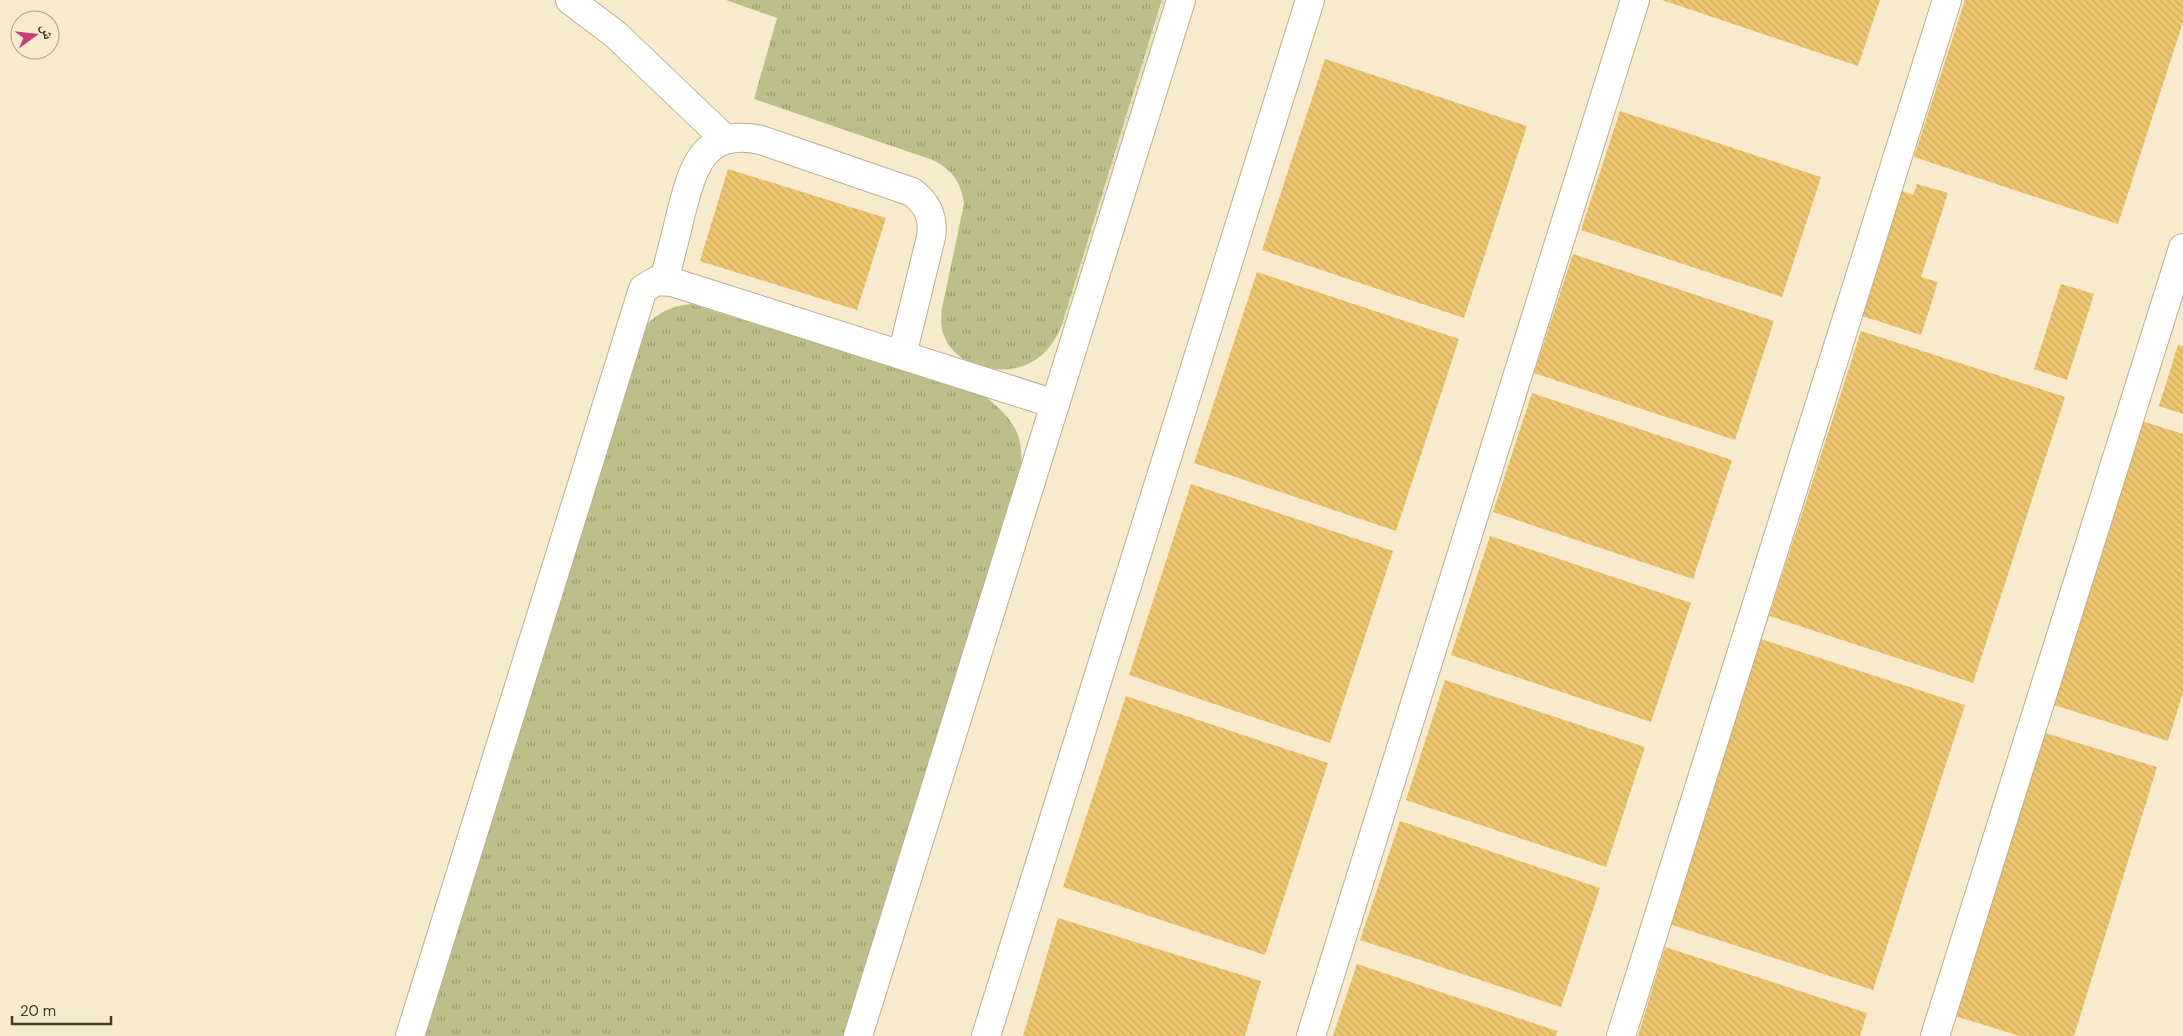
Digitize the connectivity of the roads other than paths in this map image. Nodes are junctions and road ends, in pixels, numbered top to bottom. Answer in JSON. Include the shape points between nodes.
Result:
{"nodes":[{"id":1,"x":570,"y":0,"type":"edge"},
{"id":2,"x":1182,"y":0,"type":"edge"},
{"id":3,"x":1310,"y":0,"type":"edge"},
{"id":4,"x":1635,"y":0,"type":"edge"},
{"id":5,"x":1946,"y":0,"type":"edge"},
{"id":6,"x":725,"y":139,"type":"junction"},
{"id":7,"x":2183,"y":248,"type":"edge"},
{"id":8,"x":664,"y":280,"type":"junction"},
{"id":9,"x":902,"y":355,"type":"junction"},
{"id":10,"x":1055,"y":404,"type":"junction"},
{"id":11,"x":410,"y":1036,"type":"edge"},
{"id":12,"x":858,"y":1036,"type":"edge"},
{"id":13,"x":986,"y":1036,"type":"edge"},
{"id":14,"x":1311,"y":1036,"type":"edge"},
{"id":15,"x":1621,"y":1036,"type":"edge"},
{"id":16,"x":1935,"y":1036,"type":"edge"}],
"edges":[{"from":1,"to":6,"type":"street","via":[[614,34]]},
{"from":2,"to":10,"type":"street"},
{"from":3,"to":13,"type":"street"},
{"from":4,"to":14,"type":"street"},
{"from":5,"to":15,"type":"street"},
{"from":6,"to":8,"type":"street","via":[[709,147],[697,161]]},
{"from":6,"to":9,"type":"street","via":[[743,136],[761,140],[912,192],[926,205],[932,226],[931,237]]},
{"from":7,"to":16,"type":"street"},
{"from":8,"to":9,"type":"street"},
{"from":8,"to":11,"type":"street","via":[[649,284],[640,297]]},
{"from":9,"to":10,"type":"street"},
{"from":10,"to":12,"type":"street"}]}
